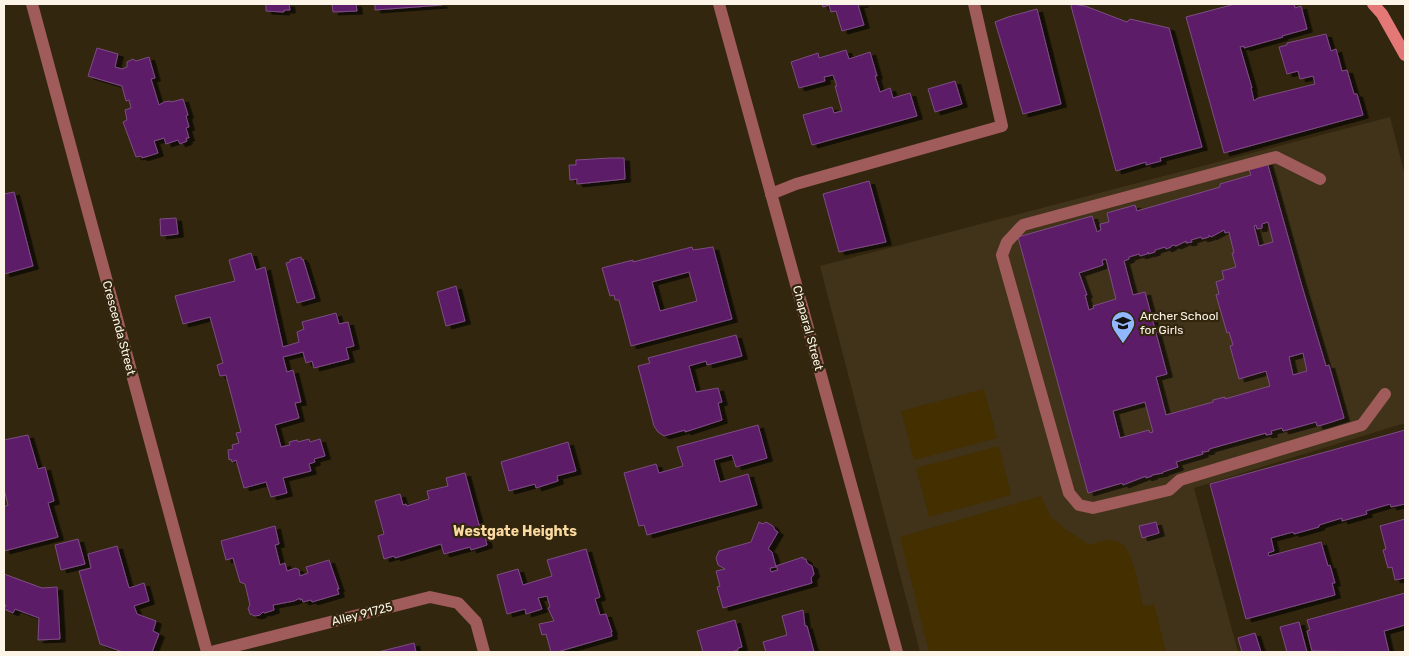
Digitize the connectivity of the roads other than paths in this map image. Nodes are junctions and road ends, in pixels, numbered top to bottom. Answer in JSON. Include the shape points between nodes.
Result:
{"nodes":[{"id":1,"x":32,"y":4,"type":"edge"},
{"id":2,"x":719,"y":4,"type":"edge"},
{"id":3,"x":974,"y":4,"type":"edge"},
{"id":4,"x":1373,"y":4,"type":"edge"},
{"id":5,"x":1405,"y":56,"type":"edge"},
{"id":6,"x":1320,"y":179,"type":"dead end"},
{"id":7,"x":771,"y":194,"type":"junction"},
{"id":8,"x":1386,"y":394,"type":"dead end"},
{"id":9,"x":207,"y":652,"type":"edge"},
{"id":10,"x":211,"y":652,"type":"edge"},
{"id":11,"x":484,"y":652,"type":"edge"},
{"id":12,"x":897,"y":652,"type":"edge"}],
"edges":[{"from":1,"to":9,"type":"street","name":"Crescenda Street"},
{"from":2,"to":7,"type":"street","name":"Chaparal Street"},
{"from":3,"to":7,"type":"street","via":[[1002,126],[796,184]]},
{"from":4,"to":5,"type":"main road"},
{"from":6,"to":8,"type":"street","via":[[1276,157],[1023,225],[1007,242],[1002,255],[1069,493],[1079,505],[1093,508],[1169,490],[1180,480],[1362,424]]},
{"from":7,"to":12,"type":"street","name":"Chaparal Street"},
{"from":10,"to":11,"type":"street","name":"Alley 91725","via":[[430,597],[458,603],[476,622]]}]}
